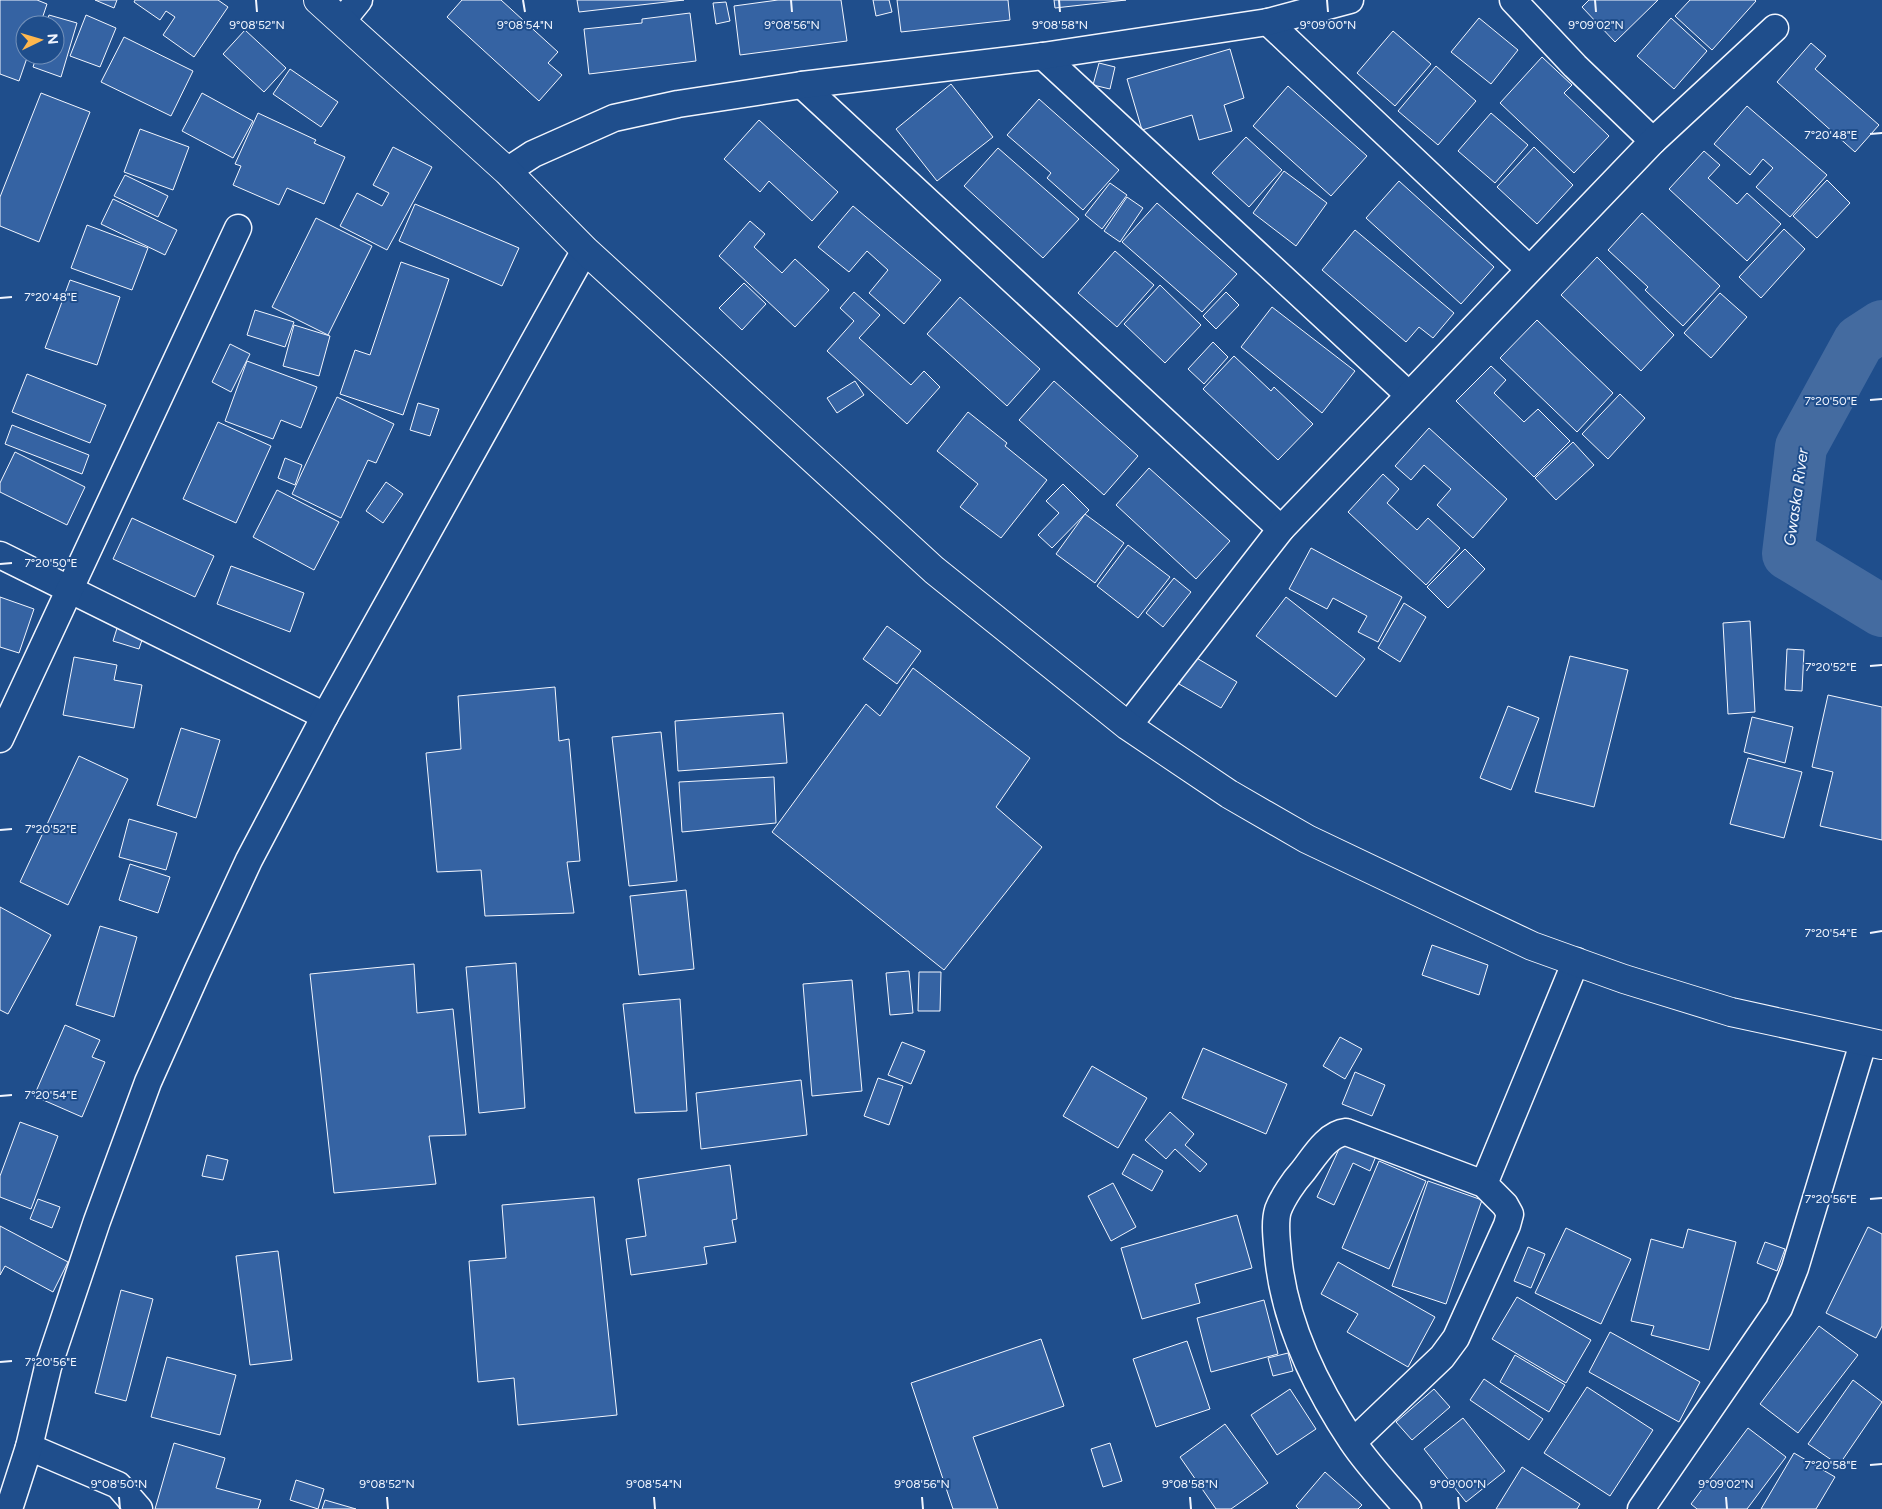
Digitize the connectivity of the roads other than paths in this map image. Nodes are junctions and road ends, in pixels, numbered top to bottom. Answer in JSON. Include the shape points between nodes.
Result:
{"nodes":[{"id":1,"x":318,"y":0,"type":"edge"},
{"id":2,"x":359,"y":0,"type":"edge"},
{"id":3,"x":1350,"y":0,"type":"edge"},
{"id":4,"x":1513,"y":0,"type":"edge"},
{"id":5,"x":342,"y":21,"type":"junction"},
{"id":6,"x":1268,"y":22,"type":"junction"},
{"id":7,"x":1775,"y":28,"type":"dead end"},
{"id":8,"x":1043,"y":56,"type":"junction"},
{"id":9,"x":802,"y":86,"type":"junction"},
{"id":10,"x":1653,"y":141,"type":"junction"},
{"id":11,"x":507,"y":171,"type":"junction"},
{"id":12,"x":238,"y":228,"type":"dead end"},
{"id":13,"x":585,"y":250,"type":"junction"},
{"id":14,"x":1529,"y":269,"type":"junction"},
{"id":15,"x":1409,"y":395,"type":"junction"},
{"id":16,"x":1281,"y":529,"type":"junction"},
{"id":17,"x":0,"y":555,"type":"edge"},
{"id":18,"x":69,"y":590,"type":"junction"},
{"id":19,"x":325,"y":716,"type":"junction"},
{"id":20,"x":1128,"y":726,"type":"junction"},
{"id":21,"x":0,"y":739,"type":"edge"},
{"id":22,"x":1576,"y":962,"type":"junction"},
{"id":23,"x":1873,"y":1044,"type":"edge"},
{"id":24,"x":1484,"y":1184,"type":"junction"},
{"id":25,"x":1353,"y":1442,"type":"junction"},
{"id":26,"x":29,"y":1447,"type":"junction"},
{"id":27,"x":0,"y":1507,"type":"edge"},
{"id":28,"x":5,"y":1509,"type":"edge"},
{"id":29,"x":9,"y":1509,"type":"edge"},
{"id":30,"x":139,"y":1509,"type":"edge"},
{"id":31,"x":1408,"y":1509,"type":"edge"},
{"id":32,"x":1641,"y":1509,"type":"edge"}],
"edges":[{"from":1,"to":5,"type":"street"},
{"from":2,"to":5,"type":"street"},
{"from":3,"to":6,"type":"street"},
{"from":4,"to":10,"type":"street","via":[[1575,66]]},
{"from":5,"to":11,"type":"street"},
{"from":6,"to":8,"type":"street"},
{"from":6,"to":14,"type":"street"},
{"from":7,"to":10,"type":"street"},
{"from":8,"to":9,"type":"street"},
{"from":8,"to":15,"type":"street"},
{"from":9,"to":11,"type":"street","via":[[678,104],[614,118],[533,154]]},
{"from":9,"to":16,"type":"street"},
{"from":10,"to":14,"type":"street"},
{"from":11,"to":13,"type":"street"},
{"from":12,"to":18,"type":"street"},
{"from":13,"to":19,"type":"street"},
{"from":13,"to":20,"type":"street","via":[[934,570]]},
{"from":14,"to":15,"type":"street"},
{"from":15,"to":16,"type":"street"},
{"from":16,"to":20,"type":"street"},
{"from":17,"to":18,"type":"street"},
{"from":18,"to":19,"type":"street"},
{"from":18,"to":21,"type":"street"},
{"from":19,"to":26,"type":"street","via":[[249,860],[148,1082],[96,1221],[48,1367]]},
{"from":20,"to":22,"type":"street","via":[[1228,794],[1307,839],[1507,934]]},
{"from":22,"to":23,"type":"street","via":[[1731,1012]]},
{"from":22,"to":24,"type":"street"},
{"from":23,"to":32,"type":"street","via":[[1779,1308]]},
{"from":24,"to":25,"type":"street","via":[[1510,1214],[1456,1338],[1442,1357]]},
{"from":24,"to":25,"type":"street","via":[[1366,1138],[1338,1133],[1327,1141],[1298,1177],[1278,1210],[1279,1269],[1293,1322],[1316,1380]]},
{"from":25,"to":31,"type":"street"},
{"from":26,"to":29,"type":"street"},
{"from":26,"to":30,"type":"street","via":[[118,1485]]},
{"from":27,"to":28,"type":"street"}]}
